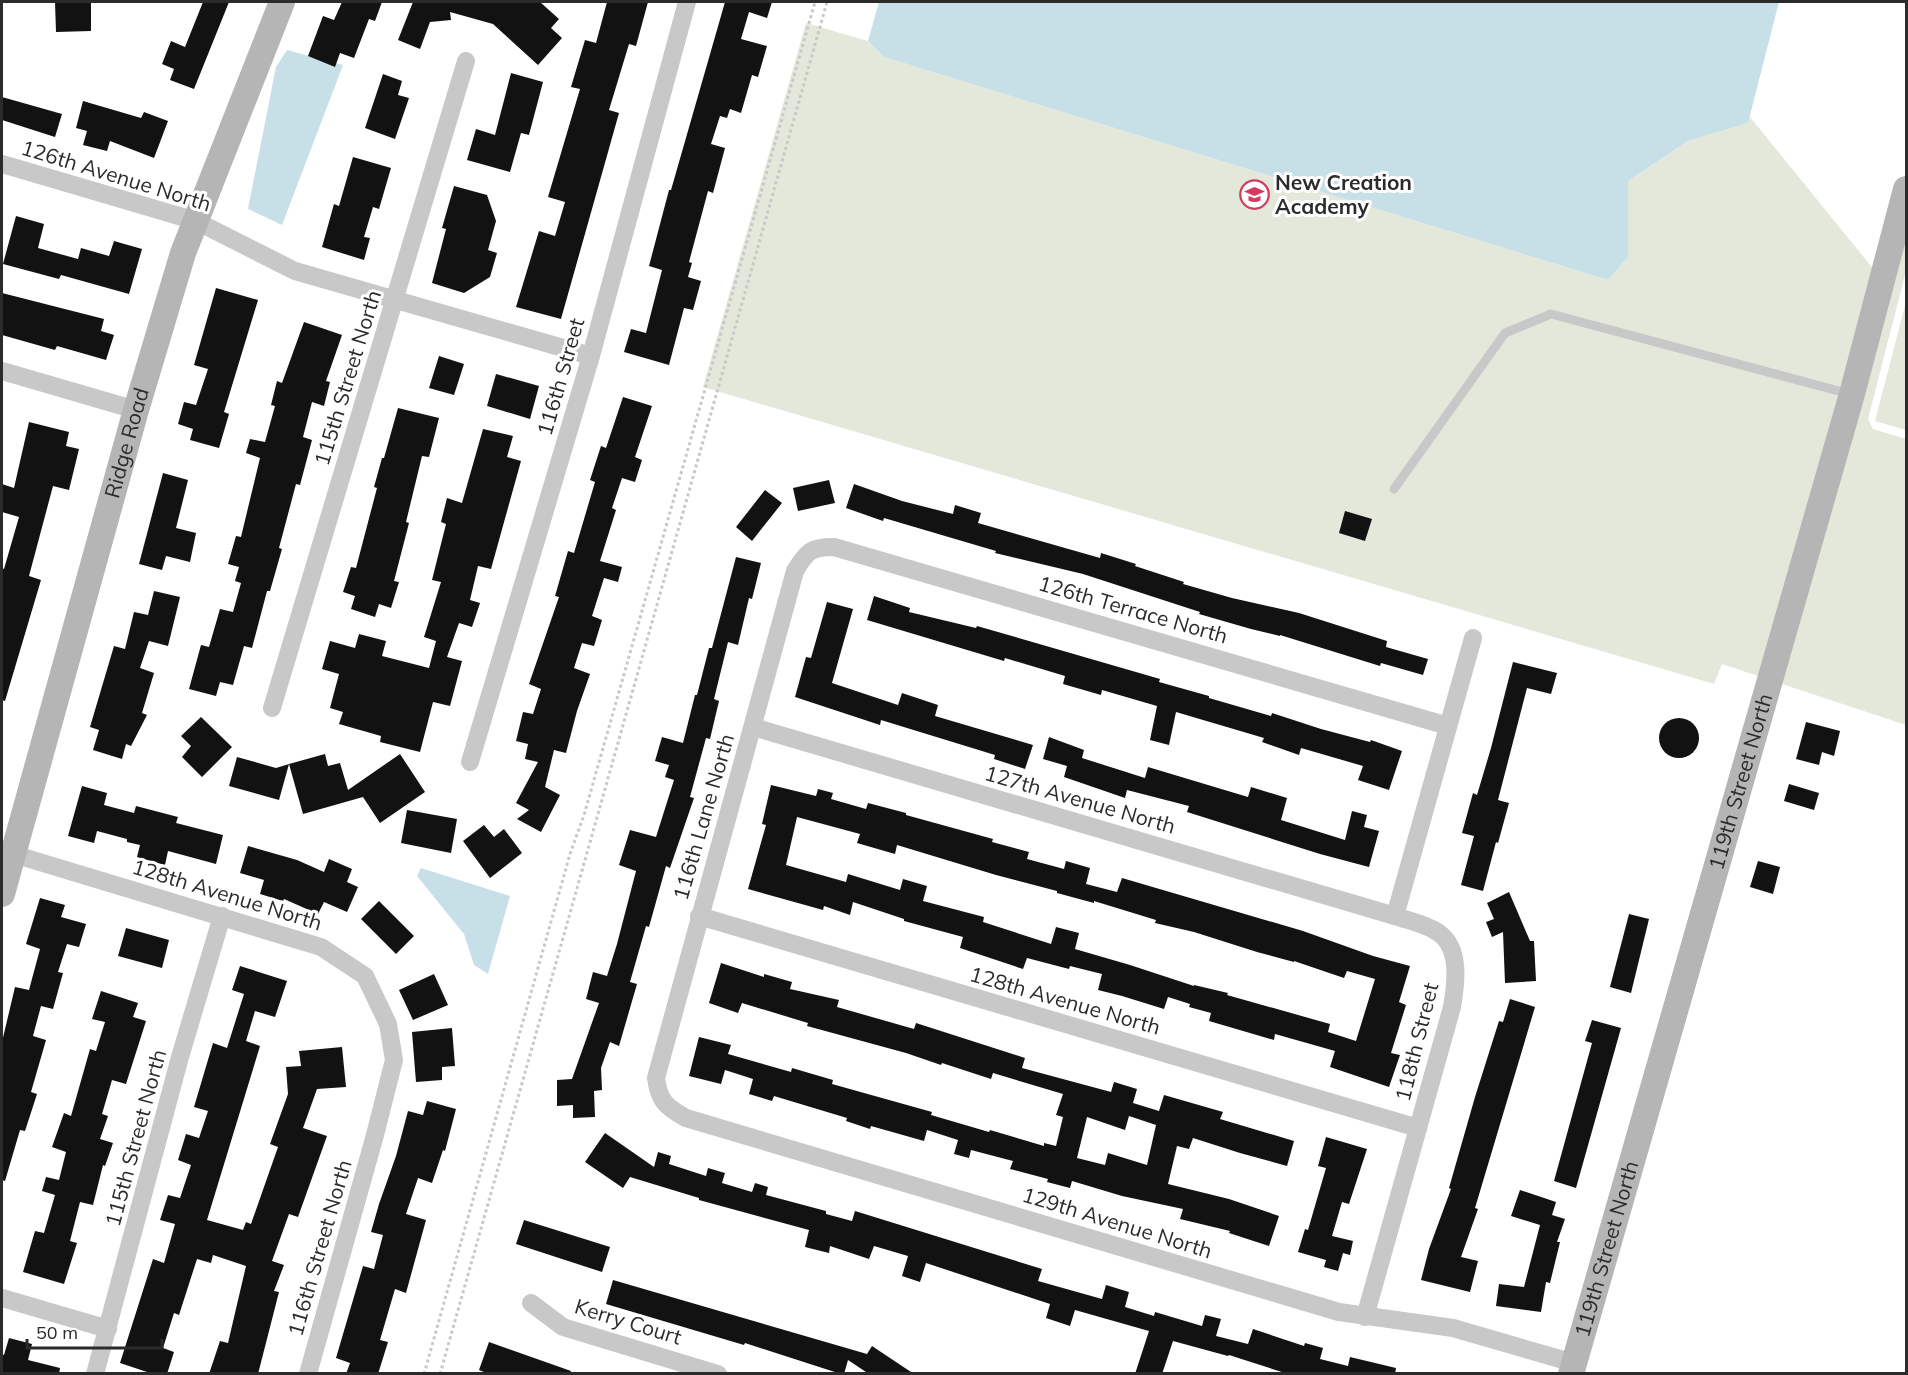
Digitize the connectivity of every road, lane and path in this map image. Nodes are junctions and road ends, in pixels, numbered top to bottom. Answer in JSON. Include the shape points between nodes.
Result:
{"nodes":[{"id":1,"x":282,"y":2,"type":"edge"},
{"id":2,"x":687,"y":2,"type":"edge"},
{"id":3,"x":814,"y":2,"type":"edge"},
{"id":4,"x":827,"y":2,"type":"edge"},
{"id":5,"x":466,"y":61,"type":"dead end"},
{"id":6,"x":2,"y":164,"type":"edge"},
{"id":7,"x":1906,"y":189,"type":"edge"},
{"id":8,"x":196,"y":221,"type":"junction"},
{"id":9,"x":395,"y":299,"type":"junction"},
{"id":10,"x":591,"y":356,"type":"junction"},
{"id":11,"x":2,"y":371,"type":"edge"},
{"id":12,"x":1852,"y":394,"type":"junction"},
{"id":13,"x":136,"y":410,"type":"junction"},
{"id":14,"x":1394,"y":489,"type":"dead end"},
{"id":15,"x":806,"y":554,"type":"joint"},
{"id":16,"x":1473,"y":638,"type":"dead end"},
{"id":17,"x":272,"y":708,"type":"dead end"},
{"id":18,"x":1448,"y":726,"type":"junction"},
{"id":19,"x":753,"y":727,"type":"junction"},
{"id":20,"x":470,"y":762,"type":"dead end"},
{"id":21,"x":13,"y":854,"type":"junction"},
{"id":22,"x":2,"y":894,"type":"edge"},
{"id":23,"x":222,"y":916,"type":"junction"},
{"id":24,"x":699,"y":916,"type":"junction"},
{"id":25,"x":1395,"y":916,"type":"junction"},
{"id":26,"x":658,"y":1095,"type":"joint"},
{"id":27,"x":1418,"y":1128,"type":"junction"},
{"id":28,"x":375,"y":1135,"type":"joint"},
{"id":29,"x":2,"y":1298,"type":"edge"},
{"id":30,"x":531,"y":1303,"type":"dead end"},
{"id":31,"x":1365,"y":1317,"type":"junction"},
{"id":32,"x":108,"y":1329,"type":"junction"},
{"id":33,"x":1573,"y":1368,"type":"edge"},
{"id":34,"x":95,"y":1374,"type":"edge"},
{"id":35,"x":308,"y":1374,"type":"edge"},
{"id":36,"x":424,"y":1374,"type":"edge"},
{"id":37,"x":440,"y":1374,"type":"edge"},
{"id":38,"x":718,"y":1374,"type":"edge"}],
"edges":[{"from":1,"to":8,"type":"street","name":"Ridge Road"},
{"from":2,"to":10,"type":"street","name":"116th Street"},
{"from":3,"to":36,"type":"path"},
{"from":4,"to":37,"type":"path"},
{"from":5,"to":9,"type":"street","name":"115th Street North"},
{"from":6,"to":8,"type":"street","name":"126th Avenue North"},
{"from":7,"to":12,"type":"street","name":"119th Street North"},
{"from":8,"to":9,"type":"street","name":"126th Avenue North","via":[[295,271]]},
{"from":8,"to":13,"type":"street","name":"Ridge Road"},
{"from":9,"to":10,"type":"street","name":"126th Avenue North"},
{"from":9,"to":17,"type":"street","name":"115th Street North"},
{"from":10,"to":20,"type":"street","name":"116th Street"},
{"from":11,"to":13,"type":"street"},
{"from":12,"to":14,"type":"lane","via":[[1551,314],[1505,333]]},
{"from":12,"to":33,"type":"street","name":"119th Street North"},
{"from":13,"to":21,"type":"street","name":"Ridge Road"},
{"from":15,"to":18,"type":"street","name":"126th Terrace North","via":[[818,547],[834,547]]},
{"from":15,"to":19,"type":"street","name":"116th Lane North","via":[[795,571]]},
{"from":16,"to":18,"type":"street"},
{"from":18,"to":25,"type":"street"},
{"from":19,"to":24,"type":"street","name":"116th Lane North"},
{"from":19,"to":25,"type":"street","name":"127th Avenue North"},
{"from":21,"to":22,"type":"street","name":"Ridge Road"},
{"from":21,"to":23,"type":"street","name":"128th Avenue North"},
{"from":23,"to":28,"type":"street","name":"128th Avenue North","via":[[321,947],[365,976],[388,1023],[394,1060]]},
{"from":23,"to":32,"type":"street","name":"115th Street North"},
{"from":24,"to":26,"type":"street","name":"116th Lane North","via":[[656,1078]]},
{"from":24,"to":27,"type":"street","name":"128th Avenue North"},
{"from":25,"to":27,"type":"street","name":"118th Street","via":[[1440,933],[1456,967],[1452,1007]]},
{"from":26,"to":31,"type":"street","name":"129th Avenue North","via":[[669,1109],[686,1118]]},
{"from":27,"to":31,"type":"street","name":"118th Street"},
{"from":28,"to":35,"type":"street","name":"116th Street North"},
{"from":29,"to":32,"type":"street"},
{"from":30,"to":38,"type":"street","name":"Kerry Court","via":[[563,1327]]},
{"from":31,"to":33,"type":"street","name":"129th Avenue North","via":[[1453,1328]]},
{"from":32,"to":34,"type":"street","name":"115th Street North"}]}
